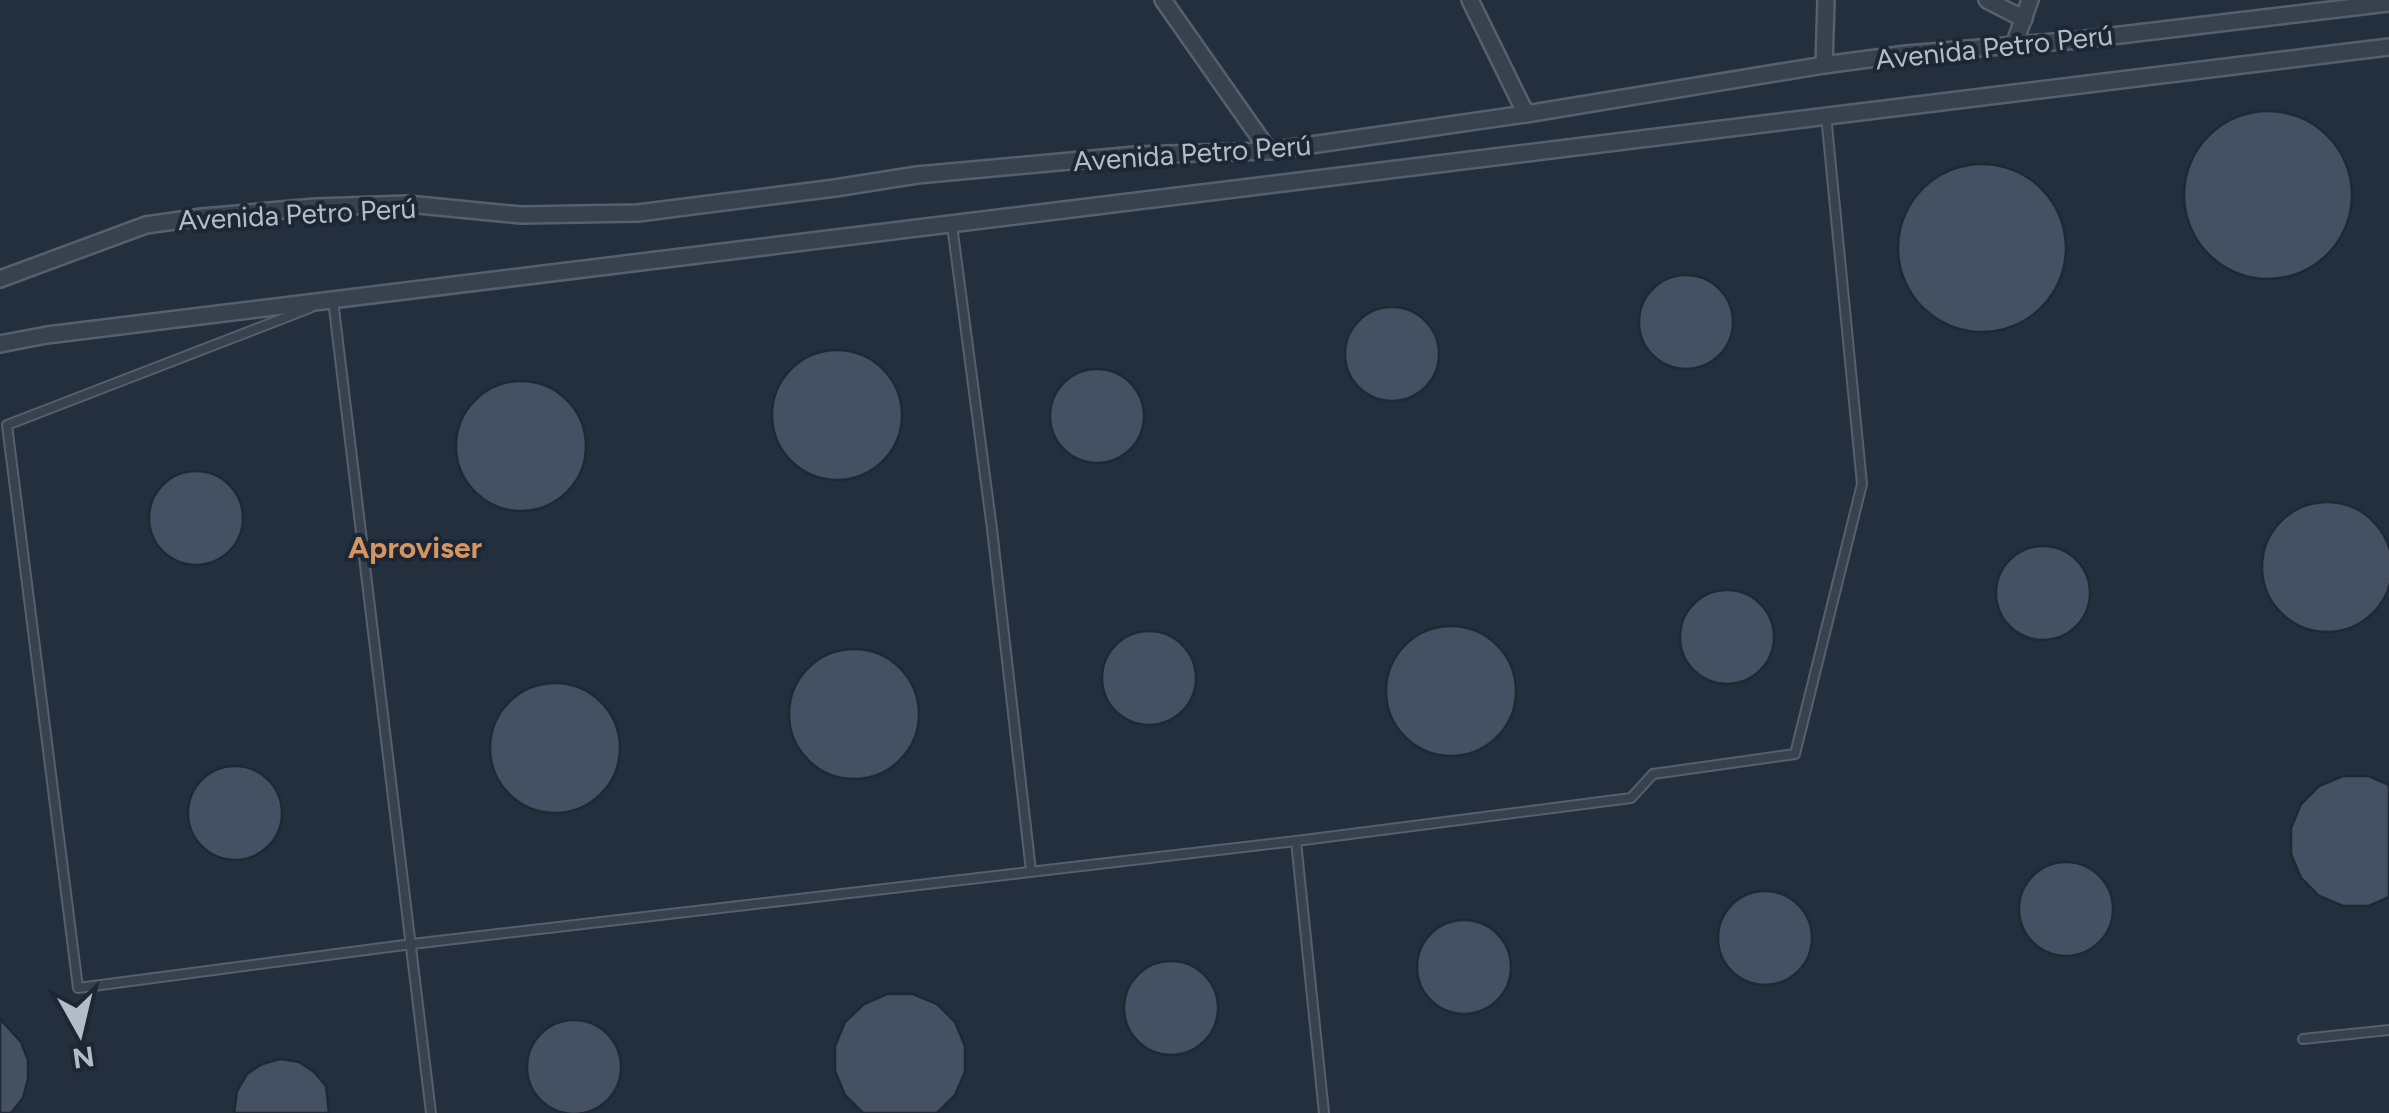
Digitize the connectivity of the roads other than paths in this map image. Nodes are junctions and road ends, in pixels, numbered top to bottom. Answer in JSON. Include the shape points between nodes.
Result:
{"nodes":[{"id":1,"x":1163,"y":0,"type":"edge"},
{"id":2,"x":1470,"y":0,"type":"edge"},
{"id":3,"x":1826,"y":0,"type":"edge"},
{"id":4,"x":1987,"y":0,"type":"edge"},
{"id":5,"x":2030,"y":0,"type":"edge"},
{"id":6,"x":2389,"y":3,"type":"edge"},
{"id":7,"x":2336,"y":5,"type":"edge"},
{"id":8,"x":2024,"y":19,"type":"junction"},
{"id":9,"x":2014,"y":44,"type":"junction"},
{"id":10,"x":2389,"y":46,"type":"edge"},
{"id":11,"x":1824,"y":65,"type":"junction"},
{"id":12,"x":1526,"y":114,"type":"junction"},
{"id":13,"x":1826,"y":115,"type":"junction"},
{"id":14,"x":1269,"y":152,"type":"junction"},
{"id":15,"x":952,"y":224,"type":"junction"},
{"id":16,"x":0,"y":279,"type":"edge"},
{"id":17,"x":333,"y":300,"type":"junction"},
{"id":18,"x":0,"y":344,"type":"edge"},
{"id":19,"x":3,"y":426,"type":"edge"},
{"id":20,"x":1296,"y":841,"type":"junction"},
{"id":21,"x":1031,"y":871,"type":"junction"},
{"id":22,"x":412,"y":944,"type":"junction"},
{"id":23,"x":2389,"y":1030,"type":"edge"},
{"id":24,"x":2303,"y":1039,"type":"dead end"},
{"id":25,"x":432,"y":1113,"type":"edge"},
{"id":26,"x":1324,"y":1113,"type":"edge"}],
"edges":[{"from":1,"to":14,"type":"street"},
{"from":2,"to":12,"type":"street"},
{"from":3,"to":11,"type":"street"},
{"from":4,"to":8,"type":"street"},
{"from":5,"to":8,"type":"street"},
{"from":6,"to":7,"type":"street","name":"Avenida Petro Perú"},
{"from":7,"to":9,"type":"street","name":"Avenida Petro Perú"},
{"from":8,"to":9,"type":"street"},
{"from":9,"to":11,"type":"street","name":"Avenida Petro Perú"},
{"from":10,"to":13,"type":"street"},
{"from":11,"to":12,"type":"street","name":"Avenida Petro Perú"},
{"from":12,"to":14,"type":"street","name":"Avenida Petro Perú"},
{"from":13,"to":15,"type":"street"},
{"from":13,"to":20,"type":"lane","via":[[1862,484],[1795,754],[1653,774],[1630,798]]},
{"from":14,"to":16,"type":"street","name":"Avenida Petro Perú","via":[[1136,155],[917,175],[638,213],[521,215],[408,204],[202,217],[146,225]]},
{"from":15,"to":17,"type":"street"},
{"from":15,"to":21,"type":"lane"},
{"from":17,"to":18,"type":"street"},
{"from":17,"to":19,"type":"lane"},
{"from":17,"to":22,"type":"lane"},
{"from":19,"to":22,"type":"lane","via":[[78,988]]},
{"from":20,"to":21,"type":"lane"},
{"from":20,"to":26,"type":"lane"},
{"from":21,"to":22,"type":"lane"},
{"from":22,"to":25,"type":"lane"},
{"from":23,"to":24,"type":"lane"}]}
